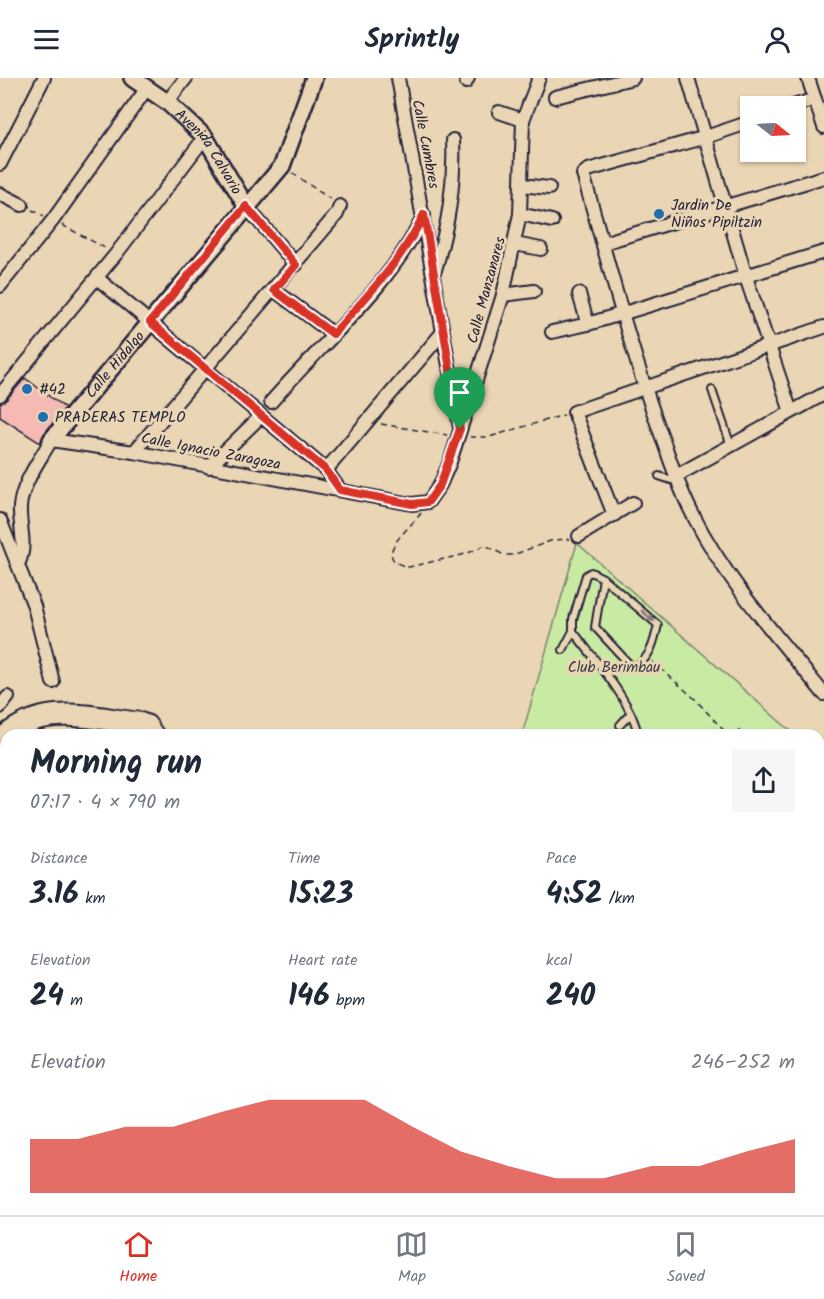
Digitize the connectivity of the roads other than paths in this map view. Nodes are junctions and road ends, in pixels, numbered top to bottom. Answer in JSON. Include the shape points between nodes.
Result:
{"nodes":[{"id":1,"x":44,"y":78,"type":"edge"},
{"id":2,"x":132,"y":78,"type":"edge"},
{"id":3,"x":186,"y":78,"type":"edge"},
{"id":4,"x":314,"y":78,"type":"edge"},
{"id":5,"x":398,"y":78,"type":"edge"},
{"id":6,"x":539,"y":78,"type":"edge"},
{"id":7,"x":633,"y":78,"type":"edge"},
{"id":8,"x":688,"y":78,"type":"edge"},
{"id":9,"x":808,"y":78,"type":"edge"},
{"id":10,"x":147,"y":88,"type":"junction"},
{"id":11,"x":555,"y":98,"type":"dead end"},
{"id":12,"x":815,"y":99,"type":"junction"},
{"id":13,"x":167,"y":102,"type":"junction"},
{"id":14,"x":806,"y":102,"type":"edge"},
{"id":15,"x":500,"y":112,"type":"dead end"},
{"id":16,"x":523,"y":120,"type":"junction"},
{"id":17,"x":740,"y":125,"type":"edge"},
{"id":18,"x":824,"y":127,"type":"edge"},
{"id":19,"x":205,"y":137,"type":"junction"},
{"id":20,"x":706,"y":137,"type":"junction"},
{"id":21,"x":453,"y":140,"type":"dead end"},
{"id":22,"x":0,"y":164,"type":"edge"},
{"id":23,"x":824,"y":177,"type":"edge"},
{"id":24,"x":521,"y":185,"type":"junction"},
{"id":25,"x":549,"y":188,"type":"dead end"},
{"id":26,"x":0,"y":194,"type":"edge"},
{"id":27,"x":22,"y":205,"type":"road end"},
{"id":28,"x":246,"y":206,"type":"junction"},
{"id":29,"x":340,"y":206,"type":"road end"},
{"id":30,"x":726,"y":208,"type":"junction"},
{"id":31,"x":424,"y":214,"type":"junction"},
{"id":32,"x":520,"y":214,"type":"junction"},
{"id":33,"x":552,"y":221,"type":"dead end"},
{"id":34,"x":603,"y":243,"type":"junction"},
{"id":35,"x":514,"y":244,"type":"junction"},
{"id":36,"x":542,"y":249,"type":"dead end"},
{"id":37,"x":824,"y":252,"type":"edge"},
{"id":38,"x":296,"y":265,"type":"junction"},
{"id":39,"x":433,"y":274,"type":"junction"},
{"id":40,"x":746,"y":277,"type":"junction"},
{"id":41,"x":97,"y":278,"type":"junction"},
{"id":42,"x":0,"y":286,"type":"edge"},
{"id":43,"x":274,"y":290,"type":"junction"},
{"id":44,"x":534,"y":291,"type":"dead end"},
{"id":45,"x":579,"y":294,"type":"dead end"},
{"id":46,"x":503,"y":295,"type":"junction"},
{"id":47,"x":623,"y":312,"type":"junction"},
{"id":48,"x":150,"y":322,"type":"junction"},
{"id":49,"x":588,"y":324,"type":"junction"},
{"id":50,"x":824,"y":327,"type":"edge"},
{"id":51,"x":442,"y":332,"type":"junction"},
{"id":52,"x":552,"y":332,"type":"dead end"},
{"id":53,"x":333,"y":334,"type":"junction"},
{"id":54,"x":770,"y":345,"type":"junction"},
{"id":55,"x":206,"y":370,"type":"junction"},
{"id":56,"x":644,"y":386,"type":"junction"},
{"id":57,"x":712,"y":390,"type":"dead end"},
{"id":58,"x":824,"y":394,"type":"edge"},
{"id":59,"x":0,"y":395,"type":"edge"},
{"id":60,"x":270,"y":402,"type":"dead end"},
{"id":61,"x":791,"y":412,"type":"junction"},
{"id":62,"x":261,"y":416,"type":"junction"},
{"id":63,"x":460,"y":429,"type":"junction"},
{"id":64,"x":51,"y":440,"type":"junction"},
{"id":65,"x":731,"y":446,"type":"junction"},
{"id":66,"x":134,"y":452,"type":"junction"},
{"id":67,"x":209,"y":467,"type":"junction"},
{"id":68,"x":326,"y":470,"type":"junction"},
{"id":69,"x":659,"y":476,"type":"dead end"},
{"id":70,"x":676,"y":476,"type":"junction"},
{"id":71,"x":340,"y":490,"type":"junction"},
{"id":72,"x":428,"y":502,"type":"joint"},
{"id":73,"x":633,"y":503,"type":"dead end"},
{"id":74,"x":614,"y":515,"type":"junction"},
{"id":75,"x":0,"y":520,"type":"edge"},
{"id":76,"x":579,"y":536,"type":"road end"},
{"id":77,"x":19,"y":562,"type":"junction"},
{"id":78,"x":603,"y":578,"type":"junction"},
{"id":79,"x":573,"y":631,"type":"junction"},
{"id":80,"x":563,"y":650,"type":"dead end"},
{"id":81,"x":53,"y":682,"type":"dead end"},
{"id":82,"x":824,"y":694,"type":"edge"},
{"id":83,"x":630,"y":714,"type":"junction"},
{"id":84,"x":620,"y":725,"type":"dead end"},
{"id":85,"x":7,"y":729,"type":"edge"},
{"id":86,"x":25,"y":729,"type":"edge"},
{"id":87,"x":139,"y":729,"type":"edge"},
{"id":88,"x":154,"y":729,"type":"edge"},
{"id":89,"x":636,"y":729,"type":"edge"}],
"edges":[{"from":1,"to":22,"type":"street"},
{"from":2,"to":10,"type":"street","name":"Avenida Calvario"},
{"from":3,"to":13,"type":"street"},
{"from":4,"to":28,"type":"street","name":"Calle Hidalgo","via":[[282,166]]},
{"from":5,"to":31,"type":"street","name":"Calle Cumbres"},
{"from":6,"to":16,"type":"street","name":"Calle Manzanares"},
{"from":7,"to":11,"type":"street"},
{"from":8,"to":20,"type":"street"},
{"from":9,"to":12,"type":"street"},
{"from":10,"to":13,"type":"street","name":"Avenida Calvario"},
{"from":10,"to":42,"type":"street","via":[[53,220]]},
{"from":12,"to":14,"type":"street"},
{"from":12,"to":18,"type":"street"},
{"from":13,"to":19,"type":"street","name":"Avenida Calvario"},
{"from":15,"to":16,"type":"street"},
{"from":16,"to":24,"type":"street","name":"Calle Manzanares"},
{"from":17,"to":20,"type":"street"},
{"from":19,"to":28,"type":"street","name":"Avenida Calvario"},
{"from":19,"to":41,"type":"street"},
{"from":20,"to":30,"type":"street"},
{"from":20,"to":34,"type":"street","via":[[585,171]]},
{"from":21,"to":39,"type":"street","via":[[454,176],[448,225]]},
{"from":23,"to":30,"type":"street"},
{"from":24,"to":25,"type":"street"},
{"from":24,"to":32,"type":"street","name":"Calle Manzanares"},
{"from":26,"to":27,"type":"street"},
{"from":28,"to":38,"type":"street","name":"Avenida Calvario"},
{"from":28,"to":48,"type":"street","name":"Calle Hidalgo"},
{"from":29,"to":38,"type":"street"},
{"from":30,"to":34,"type":"street"},
{"from":30,"to":40,"type":"street"},
{"from":31,"to":39,"type":"street","name":"Calle Cumbres"},
{"from":31,"to":53,"type":"street","via":[[391,269]]},
{"from":32,"to":33,"type":"street"},
{"from":32,"to":35,"type":"street","name":"Calle Manzanares"},
{"from":34,"to":47,"type":"street"},
{"from":35,"to":36,"type":"street"},
{"from":35,"to":46,"type":"street","name":"Calle Manzanares"},
{"from":37,"to":40,"type":"street"},
{"from":38,"to":43,"type":"street"},
{"from":39,"to":51,"type":"street","name":"Calle Cumbres"},
{"from":40,"to":47,"type":"street"},
{"from":40,"to":54,"type":"street"},
{"from":41,"to":48,"type":"street"},
{"from":41,"to":59,"type":"street"},
{"from":43,"to":53,"type":"street"},
{"from":43,"to":55,"type":"street"},
{"from":44,"to":46,"type":"street"},
{"from":45,"to":49,"type":"street"},
{"from":46,"to":63,"type":"street","name":"Calle Manzanares"},
{"from":47,"to":49,"type":"street"},
{"from":47,"to":56,"type":"street"},
{"from":48,"to":55,"type":"street"},
{"from":48,"to":64,"type":"street","name":"Calle Hidalgo"},
{"from":49,"to":52,"type":"street"},
{"from":50,"to":54,"type":"street"},
{"from":51,"to":63,"type":"street","name":"Calle Cumbres"},
{"from":51,"to":68,"type":"street"},
{"from":53,"to":60,"type":"street"},
{"from":54,"to":56,"type":"street"},
{"from":54,"to":61,"type":"street"},
{"from":55,"to":62,"type":"street"},
{"from":55,"to":66,"type":"street"},
{"from":56,"to":70,"type":"street"},
{"from":56,"to":74,"type":"street","via":[[574,412]]},
{"from":57,"to":65,"type":"lane"},
{"from":58,"to":61,"type":"street"},
{"from":61,"to":65,"type":"street"},
{"from":62,"to":67,"type":"street"},
{"from":62,"to":68,"type":"street"},
{"from":63,"to":72,"type":"street","name":"Calle Manzanares","via":[[440,485]]},
{"from":64,"to":66,"type":"street","name":"Calle Ignacio Zaragoza"},
{"from":64,"to":77,"type":"street","via":[[22,496]]},
{"from":65,"to":70,"type":"street"},
{"from":66,"to":67,"type":"street","name":"Calle Ignacio Zaragoza"},
{"from":67,"to":71,"type":"street","name":"Calle Ignacio Zaragoza"},
{"from":68,"to":71,"type":"street"},
{"from":69,"to":70,"type":"lane","via":[[670,480]]},
{"from":70,"to":82,"type":"street","via":[[693,516],[720,562]]},
{"from":71,"to":72,"type":"street","name":"Calle Ignacio Zaragoza","via":[[412,504]]},
{"from":73,"to":74,"type":"street"},
{"from":74,"to":76,"type":"street"},
{"from":75,"to":77,"type":"street"},
{"from":77,"to":81,"type":"street"},
{"from":78,"to":78,"type":"lane","one_way":true,"via":[[658,625],[647,657],[636,667],[595,627]]},
{"from":78,"to":79,"type":"lane","via":[[586,575]]},
{"from":79,"to":80,"type":"lane"},
{"from":79,"to":83,"type":"lane"},
{"from":83,"to":84,"type":"lane"},
{"from":83,"to":89,"type":"lane"},
{"from":85,"to":88,"type":"street","via":[[30,715],[51,710],[141,719]]},
{"from":86,"to":87,"type":"street","via":[[51,720]]}]}
